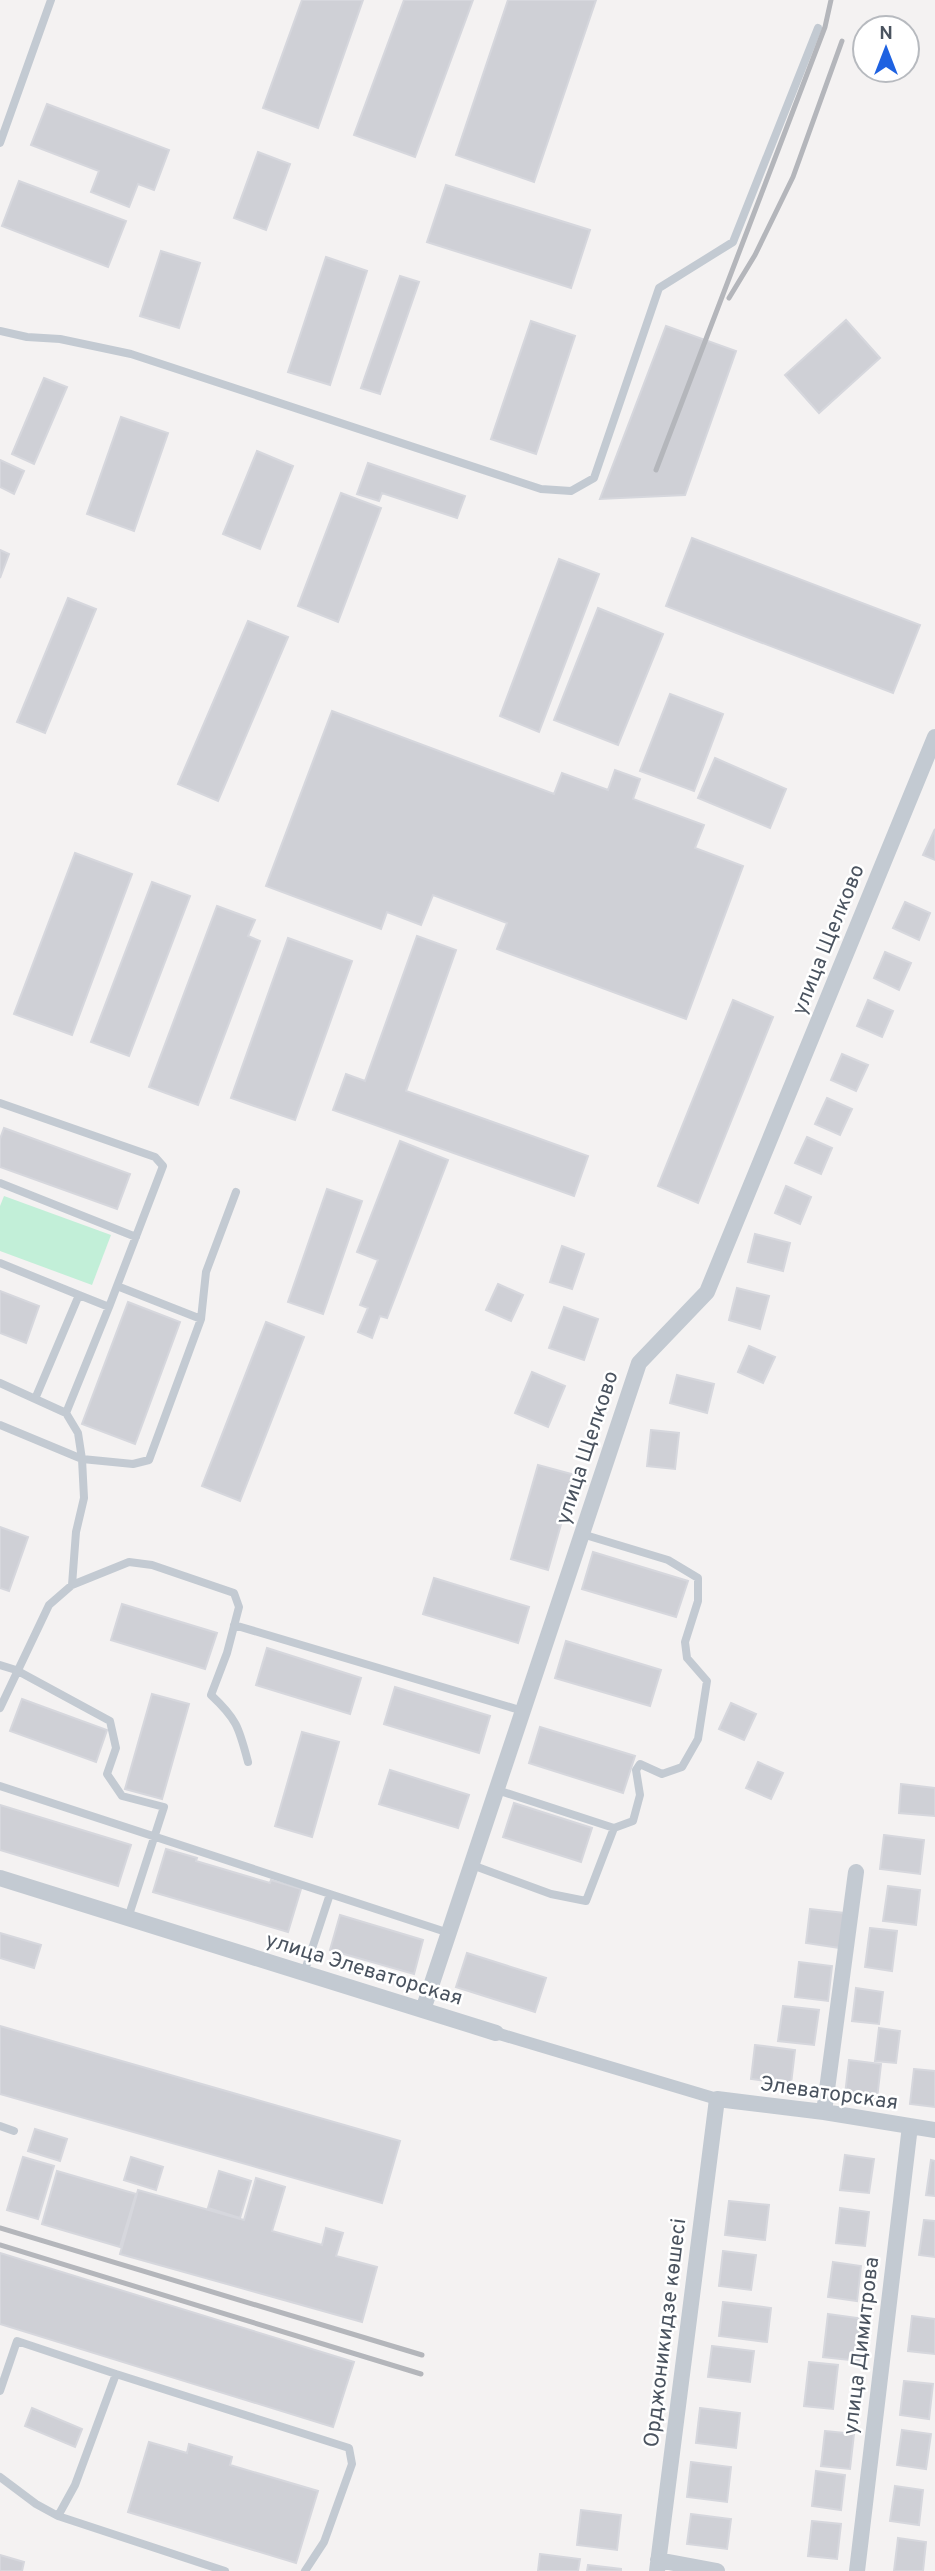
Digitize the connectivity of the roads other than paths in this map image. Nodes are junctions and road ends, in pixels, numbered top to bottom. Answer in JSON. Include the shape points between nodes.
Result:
{"nodes":[{"id":1,"x":51,"y":0,"type":"edge"},
{"id":2,"x":818,"y":28,"type":"dead end"},
{"id":3,"x":0,"y":143,"type":"edge"},
{"id":4,"x":0,"y":331,"type":"edge"},
{"id":5,"x":935,"y":737,"type":"edge"},
{"id":6,"x":0,"y":1103,"type":"edge"},
{"id":7,"x":0,"y":1183,"type":"edge"},
{"id":8,"x":236,"y":1192,"type":"dead end"},
{"id":9,"x":136,"y":1237,"type":"junction"},
{"id":10,"x":0,"y":1263,"type":"edge"},
{"id":11,"x":117,"y":1286,"type":"junction"},
{"id":12,"x":79,"y":1295,"type":"junction"},
{"id":13,"x":109,"y":1307,"type":"junction"},
{"id":14,"x":201,"y":1319,"type":"junction"},
{"id":15,"x":0,"y":1383,"type":"edge"},
{"id":16,"x":35,"y":1399,"type":"junction"},
{"id":17,"x":66,"y":1413,"type":"junction"},
{"id":18,"x":0,"y":1425,"type":"edge"},
{"id":19,"x":82,"y":1459,"type":"junction"},
{"id":20,"x":582,"y":1534,"type":"junction"},
{"id":21,"x":72,"y":1585,"type":"junction"},
{"id":22,"x":234,"y":1625,"type":"junction"},
{"id":23,"x":0,"y":1665,"type":"edge"},
{"id":24,"x":16,"y":1670,"type":"junction"},
{"id":25,"x":0,"y":1708,"type":"edge"},
{"id":26,"x":523,"y":1712,"type":"junction"},
{"id":27,"x":248,"y":1762,"type":"dead end"},
{"id":28,"x":0,"y":1786,"type":"edge"},
{"id":29,"x":497,"y":1790,"type":"junction"},
{"id":30,"x":614,"y":1828,"type":"junction"},
{"id":31,"x":154,"y":1836,"type":"junction"},
{"id":32,"x":472,"y":1865,"type":"junction"},
{"id":33,"x":856,"y":1872,"type":"dead end"},
{"id":34,"x":0,"y":1878,"type":"edge"},
{"id":35,"x":330,"y":1894,"type":"junction"},
{"id":36,"x":128,"y":1918,"type":"junction"},
{"id":37,"x":449,"y":1933,"type":"junction"},
{"id":38,"x":304,"y":1973,"type":"junction"},
{"id":39,"x":423,"y":2010,"type":"junction"},
{"id":40,"x":496,"y":2033,"type":"joint"},
{"id":41,"x":717,"y":2099,"type":"junction"},
{"id":42,"x":824,"y":2112,"type":"junction"},
{"id":43,"x":0,"y":2126,"type":"edge"},
{"id":44,"x":909,"y":2126,"type":"junction"},
{"id":45,"x":935,"y":2130,"type":"edge"},
{"id":46,"x":14,"y":2131,"type":"dead end"},
{"id":47,"x":116,"y":2374,"type":"junction"},
{"id":48,"x":0,"y":2391,"type":"edge"},
{"id":49,"x":0,"y":2477,"type":"edge"},
{"id":50,"x":58,"y":2516,"type":"junction"},
{"id":51,"x":657,"y":2566,"type":"edge"},
{"id":52,"x":225,"y":2571,"type":"edge"},
{"id":53,"x":305,"y":2571,"type":"edge"},
{"id":54,"x":717,"y":2571,"type":"edge"},
{"id":55,"x":857,"y":2571,"type":"edge"}],
"edges":[{"from":1,"to":3,"type":"lane"},
{"from":2,"to":4,"type":"lane","via":[[733,242],[659,288],[594,478],[571,491],[541,489],[131,355]]},
{"from":5,"to":20,"type":"street","name":"улица Щелково","via":[[708,1292],[639,1363]]},
{"from":6,"to":9,"type":"lane","via":[[155,1157],[163,1166]]},
{"from":7,"to":9,"type":"lane"},
{"from":8,"to":14,"type":"lane","via":[[206,1272]]},
{"from":9,"to":11,"type":"lane"},
{"from":10,"to":12,"type":"lane"},
{"from":11,"to":13,"type":"lane"},
{"from":11,"to":14,"type":"lane"},
{"from":12,"to":13,"type":"lane"},
{"from":12,"to":16,"type":"lane"},
{"from":13,"to":17,"type":"lane"},
{"from":14,"to":19,"type":"lane","via":[[149,1460],[133,1464]]},
{"from":15,"to":16,"type":"lane"},
{"from":16,"to":17,"type":"lane"},
{"from":17,"to":19,"type":"lane","via":[[78,1433]]},
{"from":18,"to":19,"type":"lane"},
{"from":19,"to":21,"type":"lane","via":[[84,1498]]},
{"from":20,"to":26,"type":"street","name":"улица Щелково"},
{"from":20,"to":30,"type":"lane","via":[[668,1560],[698,1578],[698,1601],[685,1642],[687,1658],[707,1681],[698,1739],[682,1767],[662,1774],[640,1764],[636,1770],[640,1795],[633,1821]]},
{"from":21,"to":22,"type":"lane","via":[[129,1562],[152,1565],[234,1593],[239,1607]]},
{"from":21,"to":24,"type":"lane","via":[[49,1605]]},
{"from":22,"to":26,"type":"lane"},
{"from":22,"to":27,"type":"lane","via":[[211,1695],[231,1713]]},
{"from":23,"to":24,"type":"lane"},
{"from":24,"to":25,"type":"lane"},
{"from":24,"to":31,"type":"lane","via":[[110,1721],[116,1748],[107,1774],[122,1796],[164,1807]]},
{"from":26,"to":29,"type":"street","name":"улица Щелково"},
{"from":28,"to":31,"type":"lane"},
{"from":29,"to":30,"type":"lane"},
{"from":29,"to":32,"type":"street","name":"улица Щелково"},
{"from":30,"to":32,"type":"lane","via":[[586,1901],[551,1895]]},
{"from":31,"to":35,"type":"lane"},
{"from":31,"to":36,"type":"lane"},
{"from":32,"to":37,"type":"street","name":"улица Щелково"},
{"from":33,"to":42,"type":"street"},
{"from":34,"to":36,"type":"street","name":"улица Элеваторская"},
{"from":35,"to":37,"type":"lane"},
{"from":35,"to":38,"type":"lane"},
{"from":36,"to":38,"type":"street","name":"улица Элеваторская"},
{"from":37,"to":39,"type":"street","name":"улица Щелково"},
{"from":38,"to":39,"type":"street","name":"улица Элеваторская"},
{"from":39,"to":40,"type":"street","name":"улица Элеваторская"},
{"from":40,"to":41,"type":"street","name":"улица Элеваторская"},
{"from":41,"to":42,"type":"street","name":"Элеваторская"},
{"from":41,"to":51,"type":"street","name":"Орджоникидзе көшесі"},
{"from":42,"to":44,"type":"street","name":"Элеваторская"},
{"from":43,"to":46,"type":"lane"},
{"from":44,"to":45,"type":"street","name":"Элеваторская"},
{"from":44,"to":55,"type":"street","name":"улица Димитрова"},
{"from":47,"to":48,"type":"lane","via":[[17,2341]]},
{"from":47,"to":50,"type":"lane","via":[[75,2485]]},
{"from":47,"to":53,"type":"lane","via":[[349,2448],[352,2464],[324,2542]]},
{"from":49,"to":50,"type":"lane"},
{"from":50,"to":52,"type":"lane"},
{"from":51,"to":54,"type":"street"}]}
